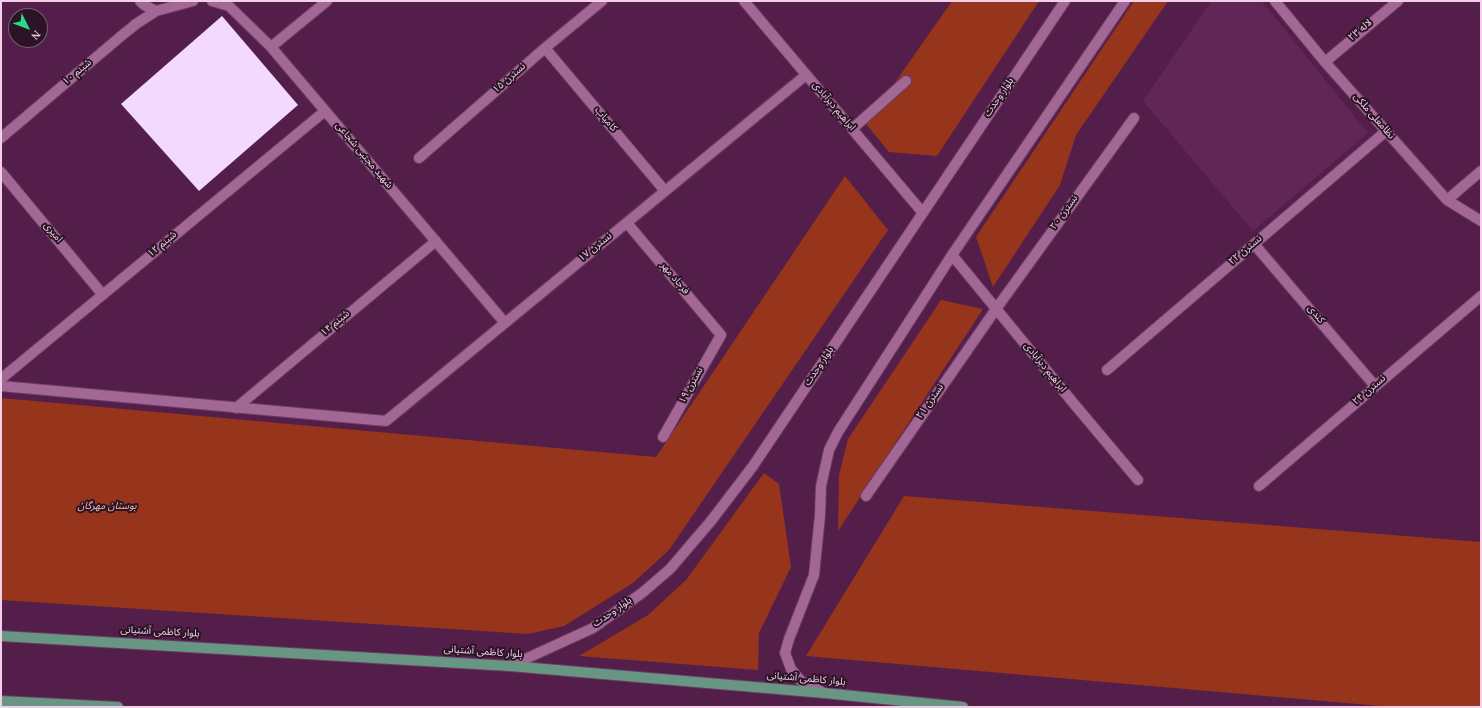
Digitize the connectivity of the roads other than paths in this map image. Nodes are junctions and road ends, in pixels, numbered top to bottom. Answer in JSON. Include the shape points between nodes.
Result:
{"nodes":[{"id":1,"x":140,"y":1,"type":"edge"},
{"id":2,"x":193,"y":1,"type":"edge"},
{"id":3,"x":212,"y":1,"type":"edge"},
{"id":4,"x":327,"y":1,"type":"edge"},
{"id":5,"x":602,"y":1,"type":"edge"},
{"id":6,"x":744,"y":1,"type":"edge"},
{"id":7,"x":1065,"y":1,"type":"edge"},
{"id":8,"x":1125,"y":1,"type":"edge"},
{"id":9,"x":1275,"y":1,"type":"edge"},
{"id":10,"x":1398,"y":1,"type":"edge"},
{"id":11,"x":156,"y":11,"type":"junction"},
{"id":12,"x":271,"y":47,"type":"junction"},
{"id":13,"x":545,"y":48,"type":"junction"},
{"id":14,"x":1325,"y":62,"type":"junction"},
{"id":15,"x":806,"y":75,"type":"junction"},
{"id":16,"x":906,"y":82,"type":"dead end"},
{"id":17,"x":325,"y":111,"type":"junction"},
{"id":18,"x":1134,"y":118,"type":"dead end"},
{"id":19,"x":852,"y":128,"type":"junction"},
{"id":20,"x":1385,"y":132,"type":"junction"},
{"id":21,"x":1,"y":138,"type":"edge"},
{"id":22,"x":419,"y":158,"type":"dead end"},
{"id":23,"x":1481,"y":171,"type":"edge"},
{"id":24,"x":1,"y":172,"type":"edge"},
{"id":25,"x":665,"y":191,"type":"junction"},
{"id":26,"x":1446,"y":200,"type":"junction"},
{"id":27,"x":923,"y":213,"type":"junction"},
{"id":28,"x":1481,"y":221,"type":"edge"},
{"id":29,"x":627,"y":223,"type":"junction"},
{"id":30,"x":436,"y":241,"type":"junction"},
{"id":31,"x":1254,"y":244,"type":"junction"},
{"id":32,"x":952,"y":255,"type":"junction"},
{"id":33,"x":103,"y":295,"type":"junction"},
{"id":34,"x":1481,"y":296,"type":"edge"},
{"id":35,"x":996,"y":309,"type":"junction"},
{"id":36,"x":505,"y":323,"type":"junction"},
{"id":37,"x":721,"y":335,"type":"joint"},
{"id":38,"x":1107,"y":370,"type":"dead end"},
{"id":39,"x":1,"y":379,"type":"edge"},
{"id":40,"x":1,"y":386,"type":"edge"},
{"id":41,"x":1376,"y":386,"type":"junction"},
{"id":42,"x":236,"y":408,"type":"junction"},
{"id":43,"x":663,"y":437,"type":"dead end"},
{"id":44,"x":1138,"y":480,"type":"dead end"},
{"id":45,"x":1258,"y":486,"type":"dead end"},
{"id":46,"x":866,"y":496,"type":"dead end"},
{"id":47,"x":1,"y":636,"type":"edge"},
{"id":48,"x":510,"y":666,"type":"junction"},
{"id":49,"x":824,"y":693,"type":"junction"},
{"id":50,"x":1,"y":701,"type":"edge"},
{"id":51,"x":118,"y":707,"type":"edge"},
{"id":52,"x":963,"y":707,"type":"edge"}],
"edges":[{"from":1,"to":11,"type":"street"},
{"from":2,"to":11,"type":"street"},
{"from":3,"to":12,"type":"street","name":"شهید مجتبی شجاعی","via":[[229,6]]},
{"from":4,"to":12,"type":"street"},
{"from":5,"to":13,"type":"street","name":"نسترن ۱۵"},
{"from":6,"to":15,"type":"street","name":"ابراهیم دیزآبادی"},
{"from":7,"to":27,"type":"street","name":"بلوار وحدت"},
{"from":8,"to":32,"type":"street"},
{"from":9,"to":14,"type":"street","name":"نظامعلی ملکی"},
{"from":10,"to":14,"type":"street","name":"لاله ۲۳"},
{"from":11,"to":21,"type":"street","name":"شبنم ۱۰","via":[[125,33]]},
{"from":12,"to":17,"type":"street","name":"شهید مجتبی شجاعی"},
{"from":13,"to":22,"type":"street","name":"نسترن ۱۵"},
{"from":13,"to":25,"type":"street","name":"کامیاب"},
{"from":14,"to":20,"type":"street","name":"نظامعلی ملکی"},
{"from":15,"to":19,"type":"street","name":"ابراهیم دیزآبادی"},
{"from":15,"to":25,"type":"street","name":"نسترن ۱۷"},
{"from":16,"to":19,"type":"street"},
{"from":17,"to":30,"type":"street","name":"شهید مجتبی شجاعی"},
{"from":17,"to":33,"type":"street","name":"شبنم ۱۲"},
{"from":18,"to":35,"type":"street","name":"نسترن ۲۰"},
{"from":19,"to":27,"type":"street","name":"ابراهیم دیزآبادی"},
{"from":20,"to":26,"type":"street","name":"نظامعلی ملکی"},
{"from":20,"to":31,"type":"street","name":"نسترن ۲۲"},
{"from":23,"to":26,"type":"street"},
{"from":24,"to":33,"type":"street","name":"امیری"},
{"from":25,"to":29,"type":"street","name":"نسترن ۱۷"},
{"from":26,"to":28,"type":"street","name":"نظامعلی ملکی"},
{"from":27,"to":48,"type":"street","name":"بلوار وحدت","via":[[753,466],[670,569],[593,628]]},
{"from":29,"to":36,"type":"street","name":"نسترن ۱۷"},
{"from":29,"to":37,"type":"street","name":"فرجاد مهر"},
{"from":30,"to":36,"type":"street","name":"شهید مجتبی شجاعی"},
{"from":30,"to":42,"type":"street","name":"شبنم ۱۴"},
{"from":31,"to":38,"type":"street","name":"نسترن ۲۲"},
{"from":31,"to":41,"type":"street","name":"کندی"},
{"from":32,"to":35,"type":"street","name":"ابراهیم دیزآبادی"},
{"from":32,"to":49,"type":"street","via":[[829,450],[821,486],[814,575],[788,639],[785,653],[791,670],[801,681]]},
{"from":33,"to":39,"type":"street","name":"شبنم ۱۲"},
{"from":34,"to":41,"type":"street","name":"نسترن ۲۴"},
{"from":35,"to":44,"type":"street","name":"ابراهیم دیزآبادی"},
{"from":35,"to":46,"type":"street","name":"نسترن ۲۱"},
{"from":36,"to":42,"type":"street","name":"نسترن ۱۷","via":[[386,421]]},
{"from":37,"to":43,"type":"street","name":"نسترن ۱۹"},
{"from":40,"to":42,"type":"street"},
{"from":41,"to":45,"type":"street","name":"نسترن ۲۴"},
{"from":47,"to":48,"type":"main road","name":"بلوار کاظمی آشتیانی"},
{"from":48,"to":49,"type":"main road","name":"بلوار کاظمی آشتیانی"},
{"from":49,"to":52,"type":"main road","name":"بلوار کاظمی آشتیانی"},
{"from":50,"to":51,"type":"main road"}]}
